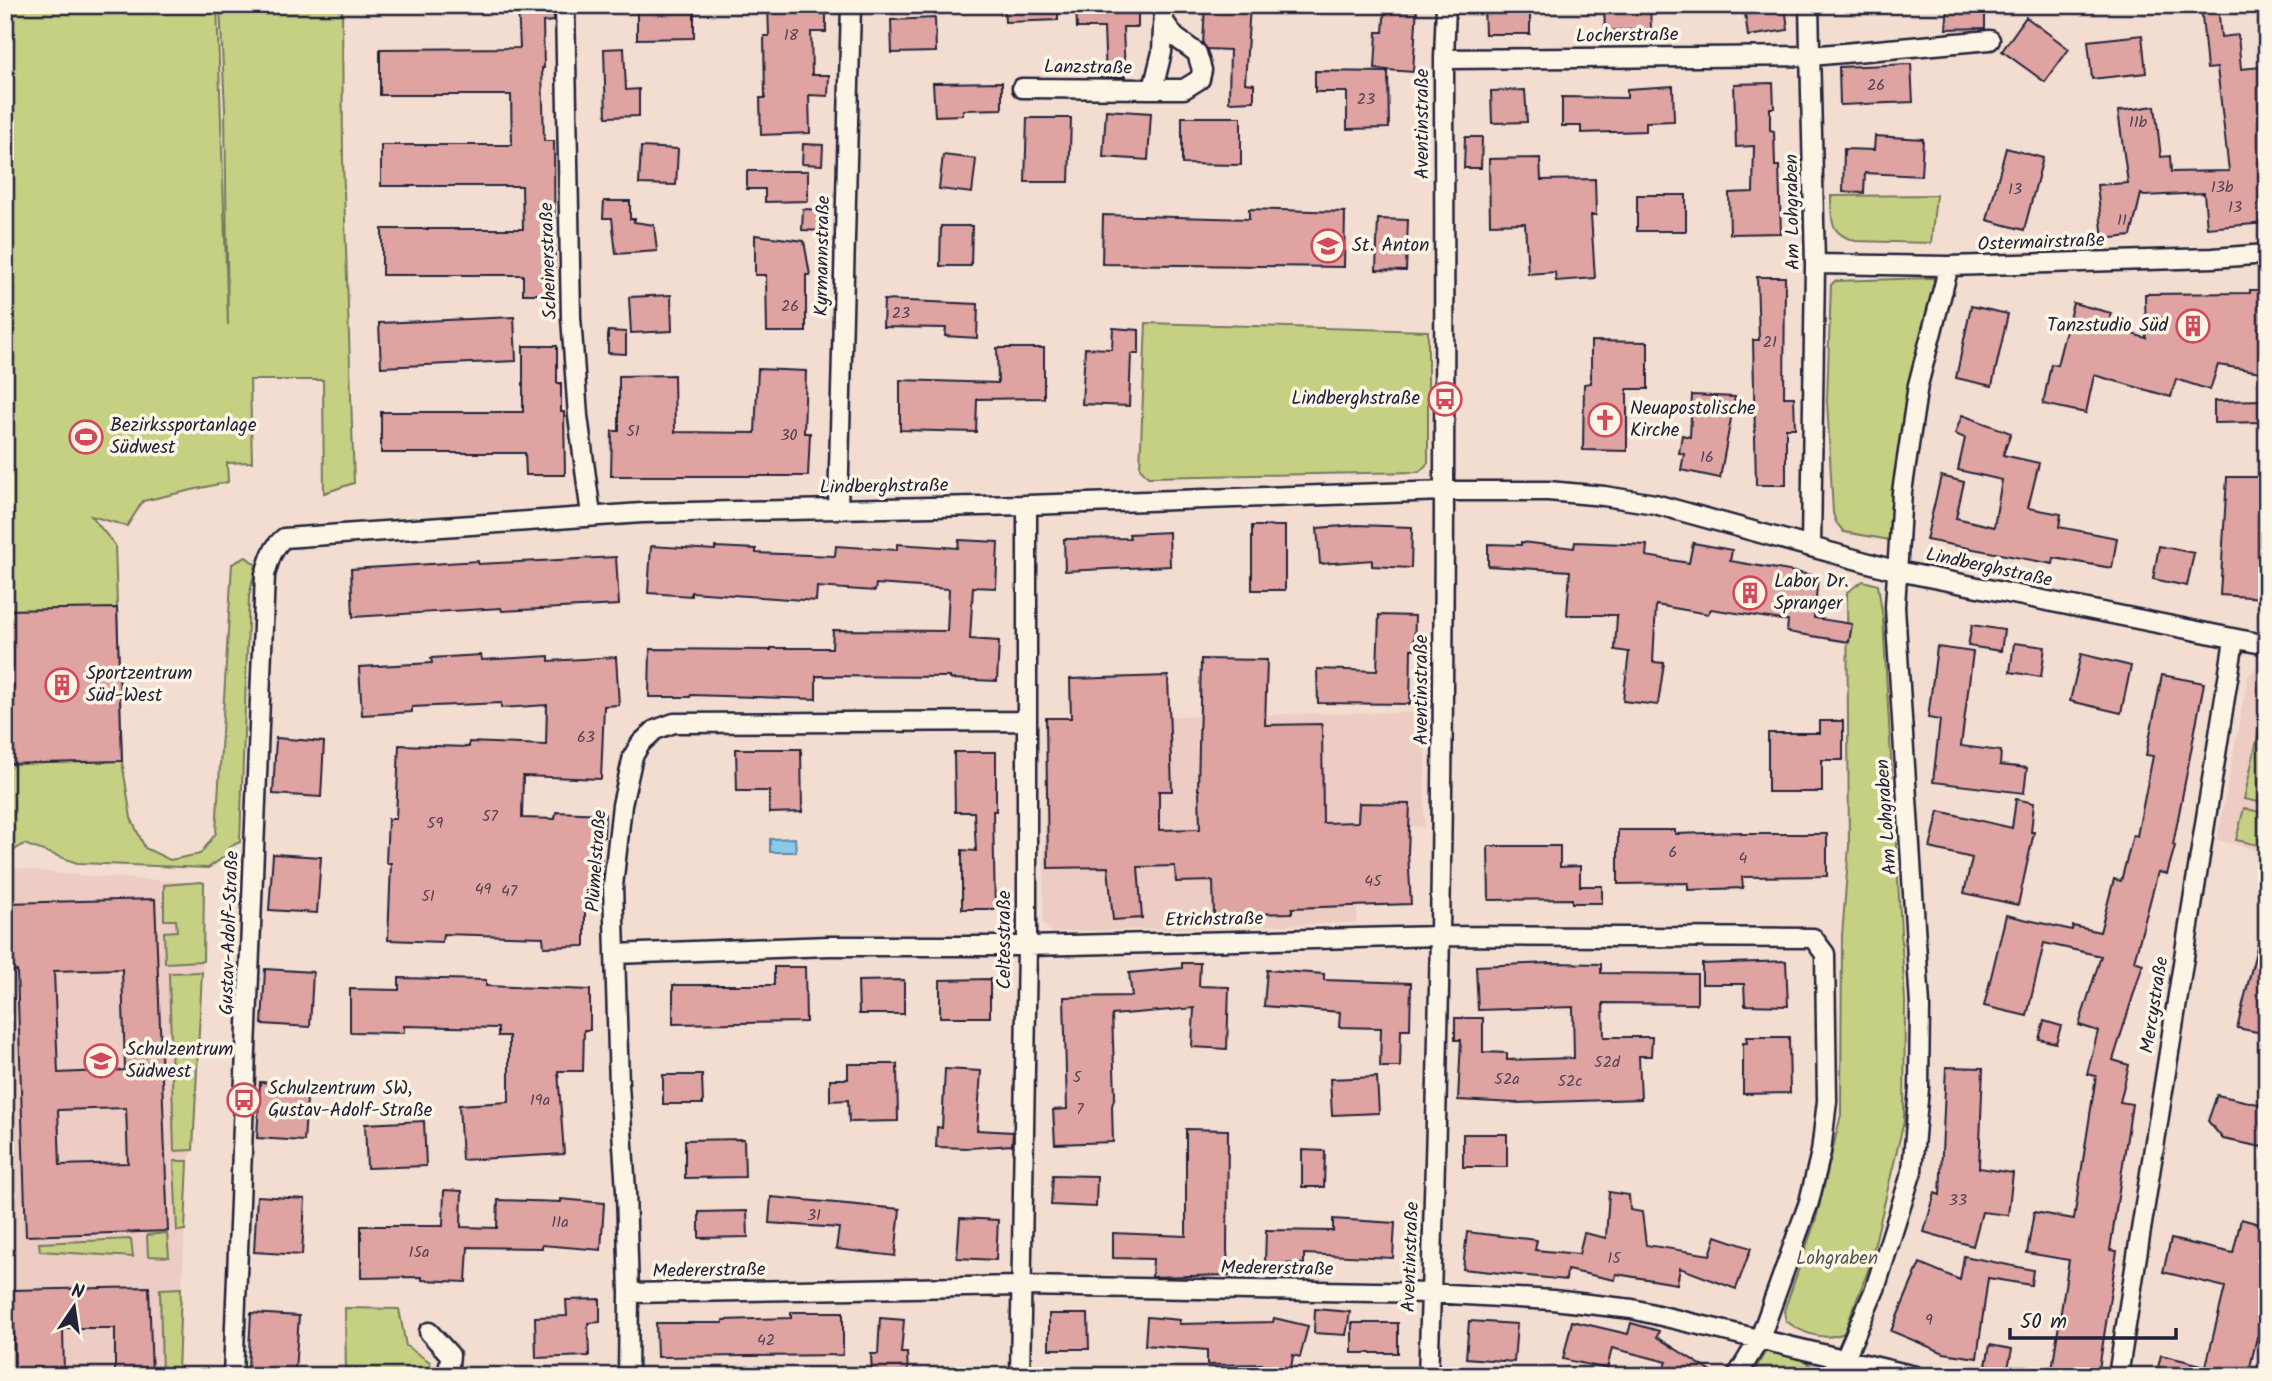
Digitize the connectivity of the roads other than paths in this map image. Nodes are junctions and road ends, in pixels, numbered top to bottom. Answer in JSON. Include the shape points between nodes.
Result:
{"nodes":[{"id":1,"x":565,"y":5,"type":"edge"},
{"id":2,"x":851,"y":5,"type":"edge"},
{"id":3,"x":1446,"y":5,"type":"edge"},
{"id":4,"x":1809,"y":5,"type":"edge"},
{"id":5,"x":1164,"y":14,"type":"edge"},
{"id":6,"x":1990,"y":40,"type":"dead end"},
{"id":7,"x":1810,"y":55,"type":"junction"},
{"id":8,"x":1444,"y":59,"type":"junction"},
{"id":9,"x":1022,"y":88,"type":"dead end"},
{"id":10,"x":1153,"y":89,"type":"junction"},
{"id":11,"x":2267,"y":254,"type":"edge"},
{"id":12,"x":1815,"y":264,"type":"junction"},
{"id":13,"x":1949,"y":266,"type":"junction"},
{"id":14,"x":1445,"y":491,"type":"junction"},
{"id":15,"x":1027,"y":505,"type":"junction"},
{"id":16,"x":838,"y":508,"type":"junction"},
{"id":17,"x":591,"y":515,"type":"junction"},
{"id":18,"x":1811,"y":547,"type":"junction"},
{"id":19,"x":1898,"y":571,"type":"junction"},
{"id":20,"x":265,"y":575,"type":"joint"},
{"id":21,"x":2234,"y":640,"type":"junction"},
{"id":22,"x":2267,"y":645,"type":"edge"},
{"id":23,"x":1026,"y":721,"type":"junction"},
{"id":24,"x":1441,"y":936,"type":"junction"},
{"id":25,"x":1027,"y":946,"type":"junction"},
{"id":26,"x":615,"y":954,"type":"junction"},
{"id":27,"x":1021,"y":1286,"type":"junction"},
{"id":28,"x":629,"y":1293,"type":"junction"},
{"id":29,"x":1431,"y":1293,"type":"junction"},
{"id":30,"x":429,"y":1332,"type":"dead end"},
{"id":31,"x":1760,"y":1338,"type":"junction"},
{"id":32,"x":1845,"y":1358,"type":"junction"},
{"id":33,"x":233,"y":1376,"type":"edge"},
{"id":34,"x":448,"y":1376,"type":"edge"},
{"id":35,"x":628,"y":1376,"type":"edge"},
{"id":36,"x":1020,"y":1376,"type":"edge"},
{"id":37,"x":1428,"y":1376,"type":"edge"},
{"id":38,"x":1737,"y":1376,"type":"edge"},
{"id":39,"x":1915,"y":1376,"type":"edge"},
{"id":40,"x":2118,"y":1376,"type":"edge"}],
"edges":[{"from":1,"to":17,"type":"street","name":"Scheinerstraße","via":[[572,317]]},
{"from":2,"to":16,"type":"street","name":"Kyrmannstraße"},
{"from":3,"to":8,"type":"street","name":"Aventinstraße"},
{"from":4,"to":7,"type":"street","name":"Am Lohgraben"},
{"from":5,"to":10,"type":"street","name":"Lanzstraße","via":[[1162,52]]},
{"from":5,"to":10,"type":"street","name":"Lanzstraße","via":[[1175,37],[1197,53],[1202,70],[1200,79],[1184,89]]},
{"from":6,"to":7,"type":"street"},
{"from":7,"to":8,"type":"street","name":"Locherstraße"},
{"from":7,"to":12,"type":"street","name":"Am Lohgraben"},
{"from":8,"to":14,"type":"street","name":"Aventinstraße"},
{"from":9,"to":10,"type":"street","name":"Lanzstraße"},
{"from":11,"to":13,"type":"street","name":"Ostermairstraße"},
{"from":12,"to":13,"type":"street","name":"Ostermairstraße"},
{"from":12,"to":18,"type":"street","name":"Am Lohgraben"},
{"from":13,"to":19,"type":"street","name":"Am Lohgraben","via":[[1918,385],[1902,492]]},
{"from":14,"to":15,"type":"street","name":"Lindberghstraße"},
{"from":14,"to":18,"type":"street","name":"Lindberghstraße","via":[[1548,491],[1631,499]]},
{"from":14,"to":24,"type":"street","name":"Aventinstraße"},
{"from":15,"to":16,"type":"street","name":"Lindberghstraße"},
{"from":15,"to":23,"type":"street","name":"Celtesstraße"},
{"from":16,"to":17,"type":"street","name":"Lindberghstraße"},
{"from":17,"to":20,"type":"street","name":"Lindberghstraße","via":[[284,538],[271,553]]},
{"from":18,"to":19,"type":"street","name":"Lindberghstraße"},
{"from":19,"to":21,"type":"street","name":"Lindberghstraße"},
{"from":19,"to":32,"type":"street","name":"Am Lohgraben","via":[[1895,607],[1920,1005],[1919,1087],[1912,1171],[1875,1289]]},
{"from":20,"to":33,"type":"street","name":"Gustav-Adolf-Straße"},
{"from":21,"to":22,"type":"street","name":"Lindberghstraße"},
{"from":21,"to":40,"type":"street","name":"Mercystraße"},
{"from":23,"to":25,"type":"street","name":"Celtesstraße"},
{"from":23,"to":26,"type":"street","name":"Plümelstraße","via":[[693,722],[655,730],[633,756],[622,805],[613,886]]},
{"from":24,"to":25,"type":"street","name":"Etrichstraße"},
{"from":24,"to":29,"type":"street","name":"Aventinstraße"},
{"from":24,"to":31,"type":"street","name":"Etrichstraße","via":[[1813,938],[1825,954],[1827,1101],[1821,1152],[1809,1202]]},
{"from":25,"to":26,"type":"street","name":"Etrichstraße","via":[[829,946]]},
{"from":25,"to":27,"type":"street","name":"Celtesstraße"},
{"from":26,"to":28,"type":"street","name":"Plümelstraße"},
{"from":27,"to":28,"type":"street","name":"Medererstraße"},
{"from":27,"to":29,"type":"street","name":"Medererstraße"},
{"from":27,"to":36,"type":"street","name":"Celtesstraße"},
{"from":28,"to":35,"type":"street","name":"Plümelstraße"},
{"from":29,"to":31,"type":"street","name":"Medererstraße","via":[[1632,1309]]},
{"from":29,"to":37,"type":"street","name":"Aventinstraße"},
{"from":30,"to":34,"type":"street","via":[[450,1355]]},
{"from":31,"to":32,"type":"street","name":"Medererstraße"},
{"from":31,"to":38,"type":"street"},
{"from":32,"to":39,"type":"street","name":"Medererstraße"}]}
